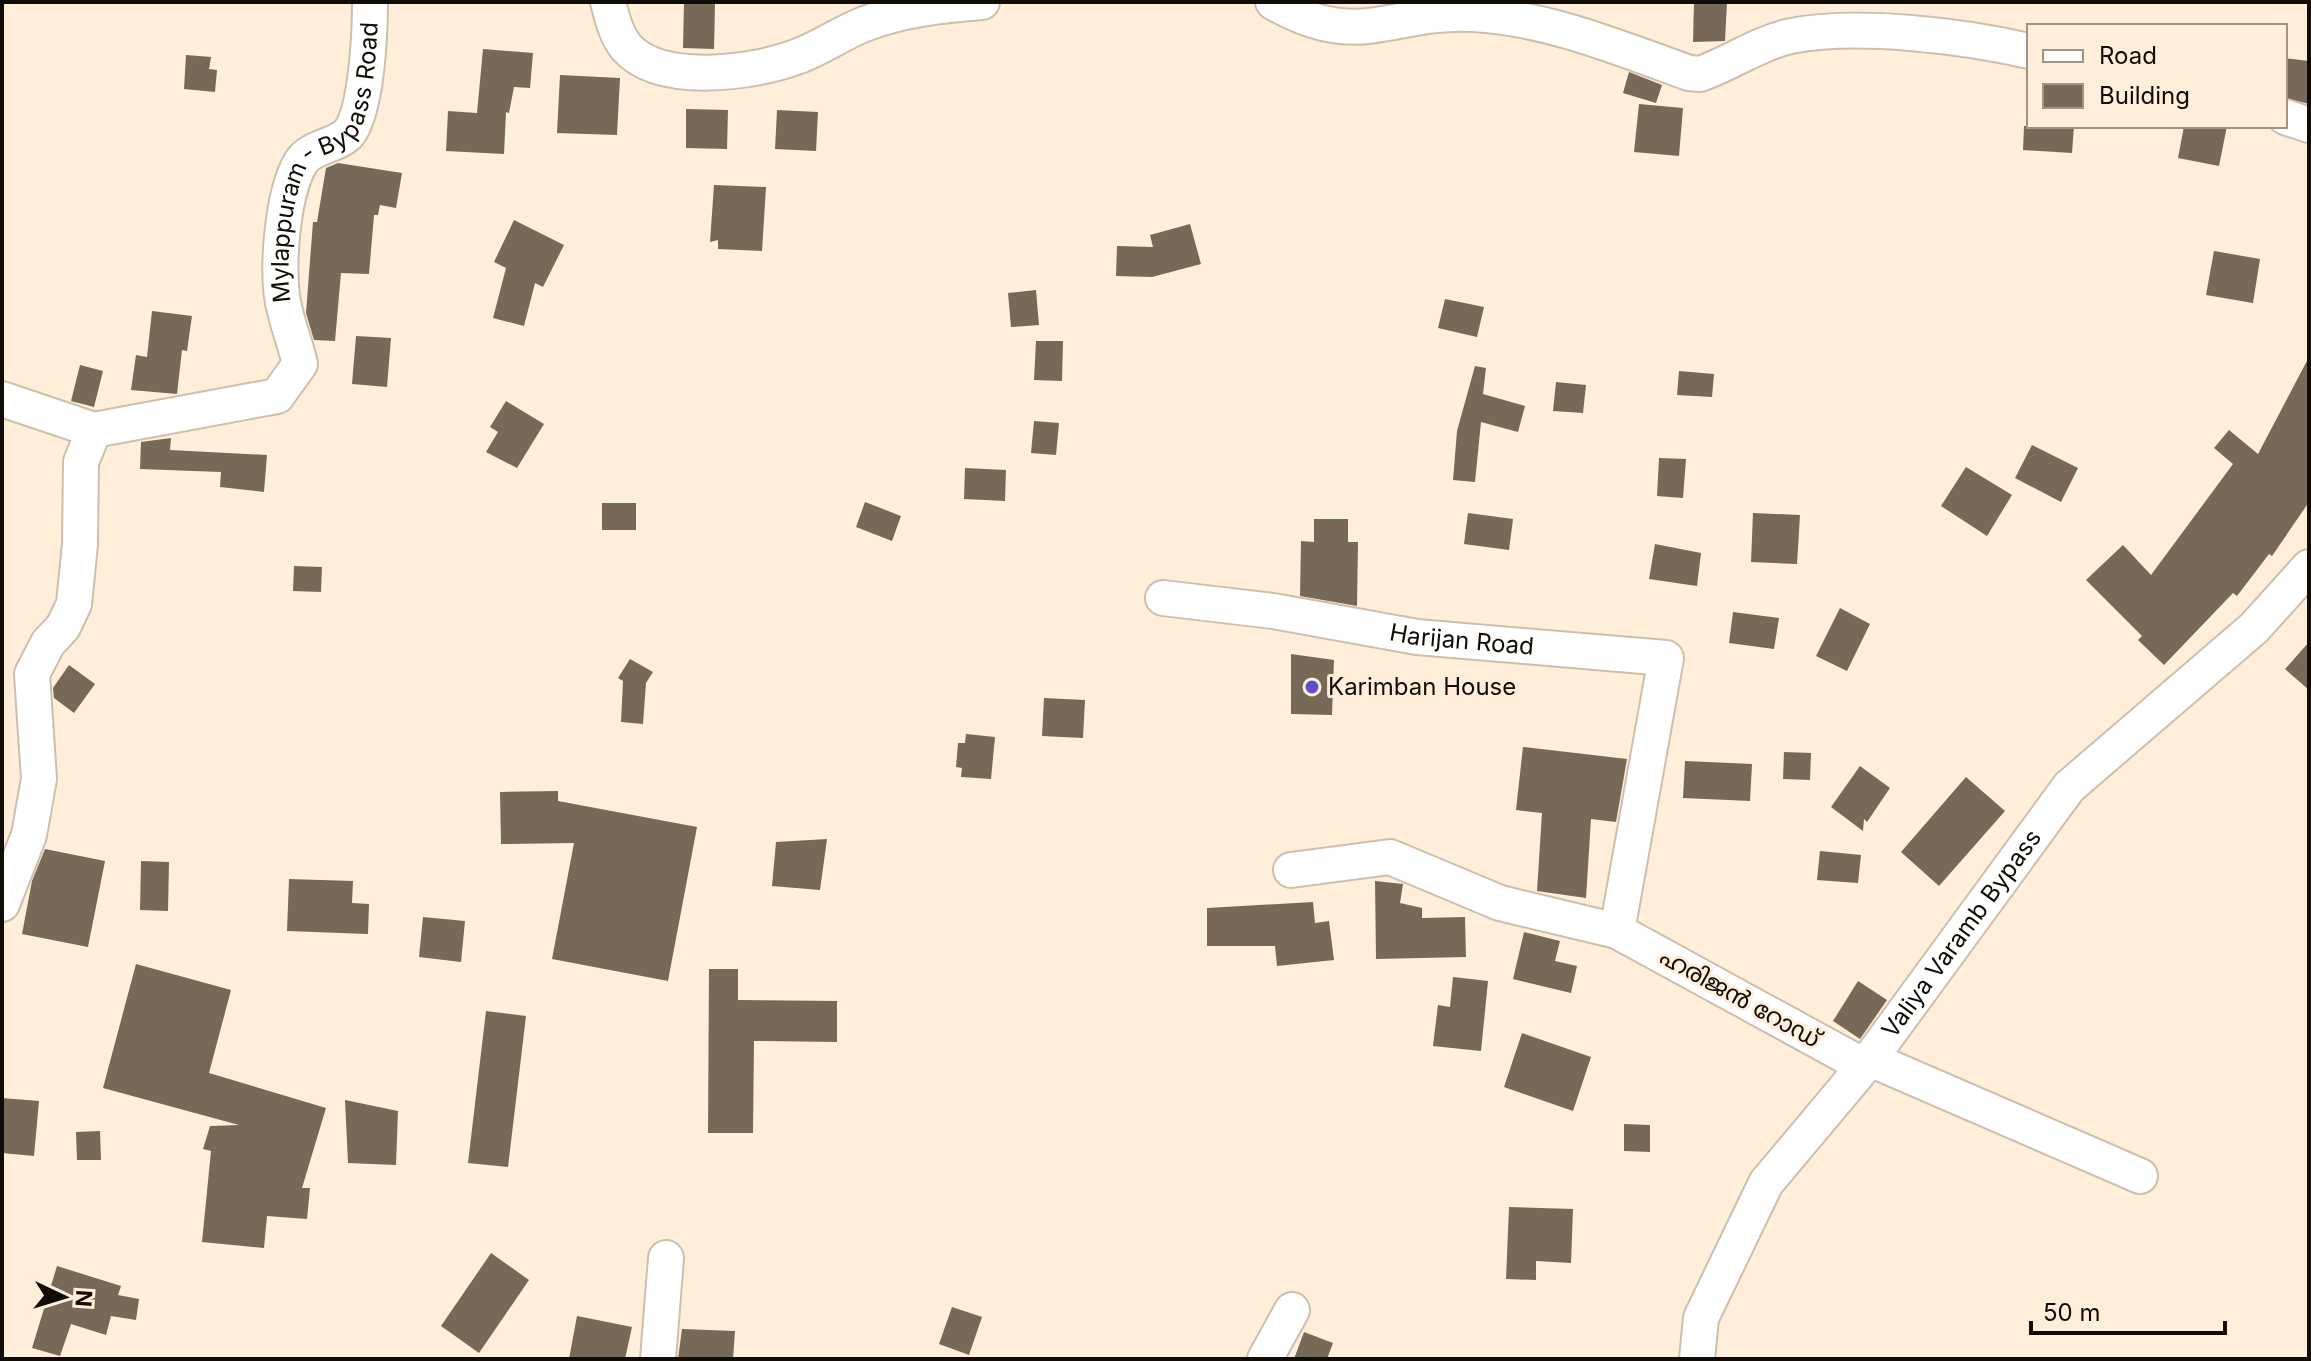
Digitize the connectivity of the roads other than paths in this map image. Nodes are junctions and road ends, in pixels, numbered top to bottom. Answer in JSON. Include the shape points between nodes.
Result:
{"nodes":[{"id":1,"x":370,"y":2,"type":"edge"},
{"id":2,"x":608,"y":2,"type":"edge"},
{"id":3,"x":982,"y":2,"type":"edge"},
{"id":4,"x":1273,"y":2,"type":"edge"},
{"id":5,"x":2027,"y":51,"type":"edge"},
{"id":6,"x":2287,"y":118,"type":"edge"},
{"id":7,"x":2309,"y":125,"type":"edge"},
{"id":8,"x":2,"y":399,"type":"edge"},
{"id":9,"x":94,"y":430,"type":"junction"},
{"id":10,"x":2309,"y":567,"type":"edge"},
{"id":11,"x":1163,"y":598,"type":"dead end"},
{"id":12,"x":1291,"y":870,"type":"dead end"},
{"id":13,"x":2,"y":904,"type":"edge"},
{"id":14,"x":1617,"y":931,"type":"junction"},
{"id":15,"x":1867,"y":1062,"type":"junction"},
{"id":16,"x":2140,"y":1176,"type":"dead end"},
{"id":17,"x":666,"y":1258,"type":"dead end"},
{"id":18,"x":1292,"y":1310,"type":"dead end"},
{"id":19,"x":658,"y":1359,"type":"edge"},
{"id":20,"x":1265,"y":1359,"type":"edge"},
{"id":21,"x":1697,"y":1359,"type":"edge"}],
"edges":[{"from":1,"to":9,"type":"street","name":"Mylappuram - Bypass Road","via":[[356,117],[347,134],[303,158],[289,186],[281,274],[284,310],[300,364],[292,380],[277,396]]},
{"from":2,"to":3,"type":"street","via":[[616,29],[639,59],[715,74],[795,57],[864,24],[938,6]]},
{"from":4,"to":5,"type":"street","via":[[1300,18],[1355,30],[1471,14],[1539,22],[1700,74],[1790,36],[1906,32]]},
{"from":6,"to":7,"type":"street"},
{"from":8,"to":9,"type":"street"},
{"from":9,"to":13,"type":"street","via":[[81,462],[74,604],[32,674],[39,779],[29,835]]},
{"from":10,"to":15,"type":"street","name":"Valiya Varamb Bypass","via":[[2254,628],[2069,787]]},
{"from":11,"to":14,"type":"street","name":"Harijan Road","via":[[1417,637],[1666,658]]},
{"from":12,"to":14,"type":"street","name":"ഹരിജൻ റോഡ്","via":[[1390,857],[1500,903]]},
{"from":14,"to":15,"type":"street","name":"ഹരിജൻ റോഡ്"},
{"from":15,"to":16,"type":"street","name":"ഹരിജൻ റോഡ്"},
{"from":15,"to":21,"type":"street","name":"Valiya Varamb Bypass","via":[[1766,1183],[1701,1318]]},
{"from":17,"to":19,"type":"street"},
{"from":18,"to":20,"type":"street"}]}
